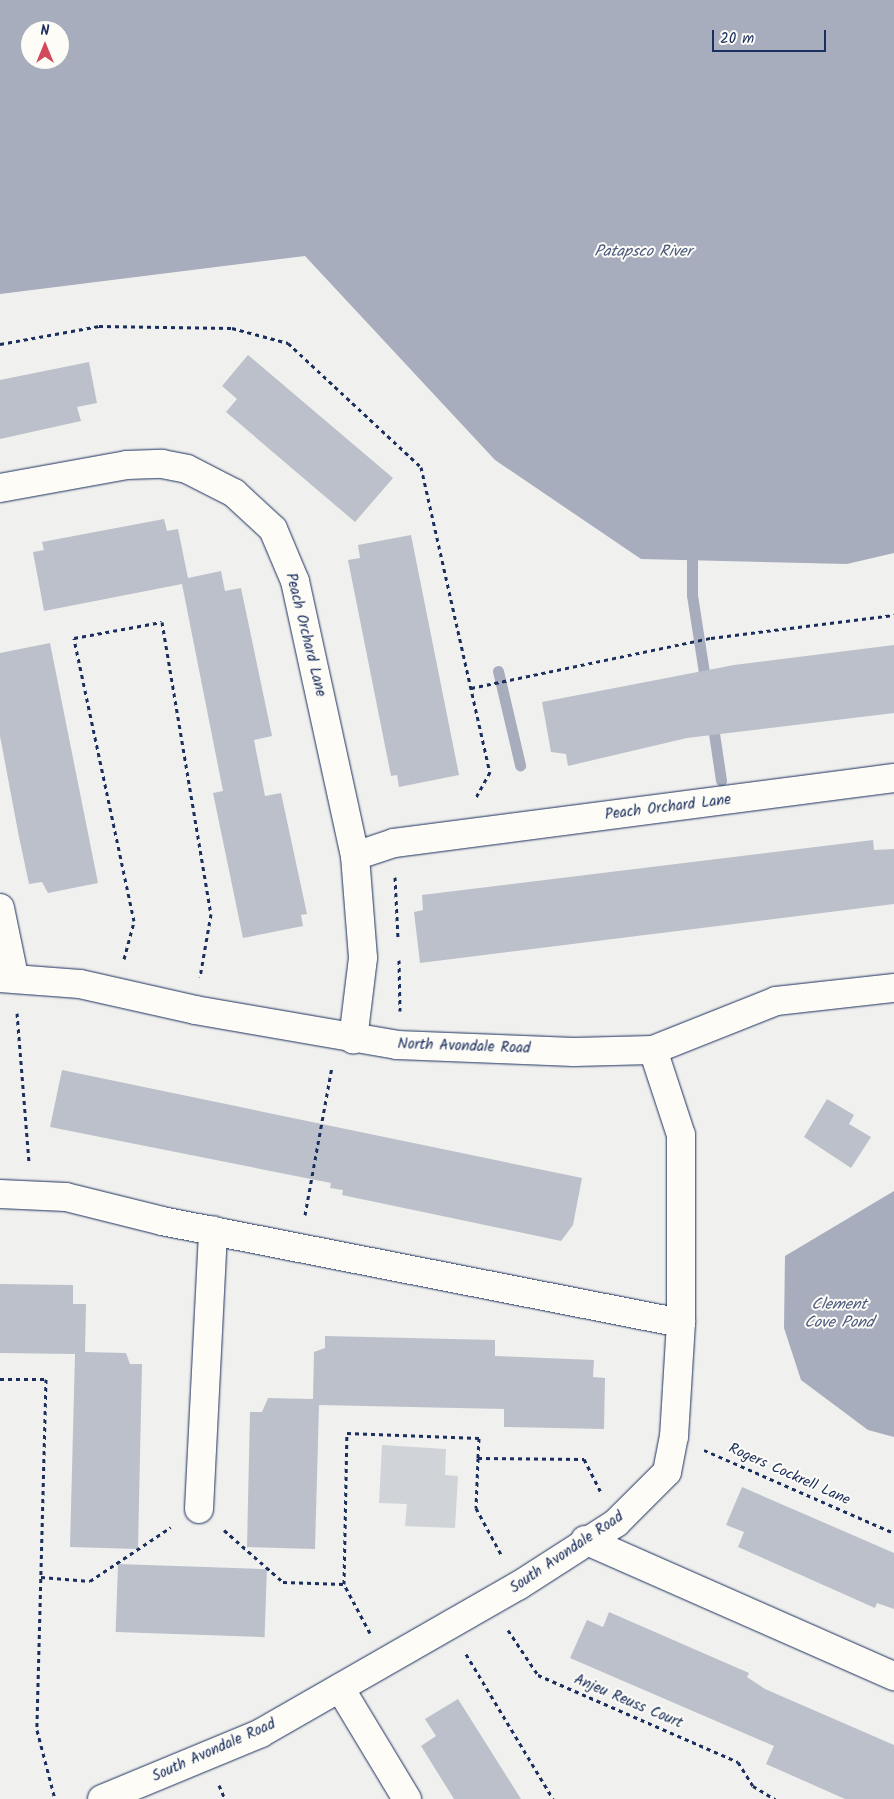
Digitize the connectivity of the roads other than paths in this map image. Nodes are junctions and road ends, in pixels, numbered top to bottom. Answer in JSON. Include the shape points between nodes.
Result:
{"nodes":[{"id":1,"x":0,"y":488,"type":"edge"},
{"id":2,"x":894,"y":778,"type":"edge"},
{"id":3,"x":355,"y":856,"type":"junction"},
{"id":4,"x":0,"y":908,"type":"edge"},
{"id":5,"x":7,"y":977,"type":"edge"},
{"id":6,"x":894,"y":988,"type":"edge"},
{"id":7,"x":346,"y":1038,"type":"junction"},
{"id":8,"x":654,"y":1050,"type":"junction"},
{"id":9,"x":0,"y":1194,"type":"edge"},
{"id":10,"x":213,"y":1230,"type":"junction"},
{"id":11,"x":681,"y":1323,"type":"junction"},
{"id":12,"x":199,"y":1509,"type":"road end"},
{"id":13,"x":585,"y":1540,"type":"junction"},
{"id":14,"x":894,"y":1676,"type":"edge"},
{"id":15,"x":340,"y":1688,"type":"junction"},
{"id":16,"x":102,"y":1799,"type":"edge"},
{"id":17,"x":407,"y":1799,"type":"edge"}],
"edges":[{"from":1,"to":3,"type":"street","name":"Peach Orchard Lane","via":[[127,465],[162,464],[207,478],[259,513],[273,530],[294,581]]},
{"from":2,"to":3,"type":"street","name":"Peach Orchard Lane","via":[[394,843]]},
{"from":3,"to":7,"type":"street","name":"Peach Orchard Lane","via":[[363,958]]},
{"from":4,"to":5,"type":"street"},
{"from":5,"to":7,"type":"street","name":"North Avondale Road","via":[[114,992]]},
{"from":6,"to":8,"type":"street","name":"North Avondale Road","via":[[776,1000]]},
{"from":7,"to":8,"type":"street","name":"North Avondale Road","via":[[397,1045],[574,1052]]},
{"from":8,"to":11,"type":"street","name":"South Avondale Road","via":[[681,1135]]},
{"from":9,"to":10,"type":"street","via":[[66,1197]]},
{"from":10,"to":11,"type":"street"},
{"from":10,"to":12,"type":"street"},
{"from":11,"to":13,"type":"street","name":"South Avondale Road","via":[[674,1437],[667,1472],[616,1523]]},
{"from":13,"to":14,"type":"street"},
{"from":13,"to":15,"type":"street","name":"South Avondale Road","via":[[518,1586]]},
{"from":15,"to":16,"type":"street","name":"South Avondale Road","via":[[261,1733]]},
{"from":15,"to":17,"type":"street"}]}
